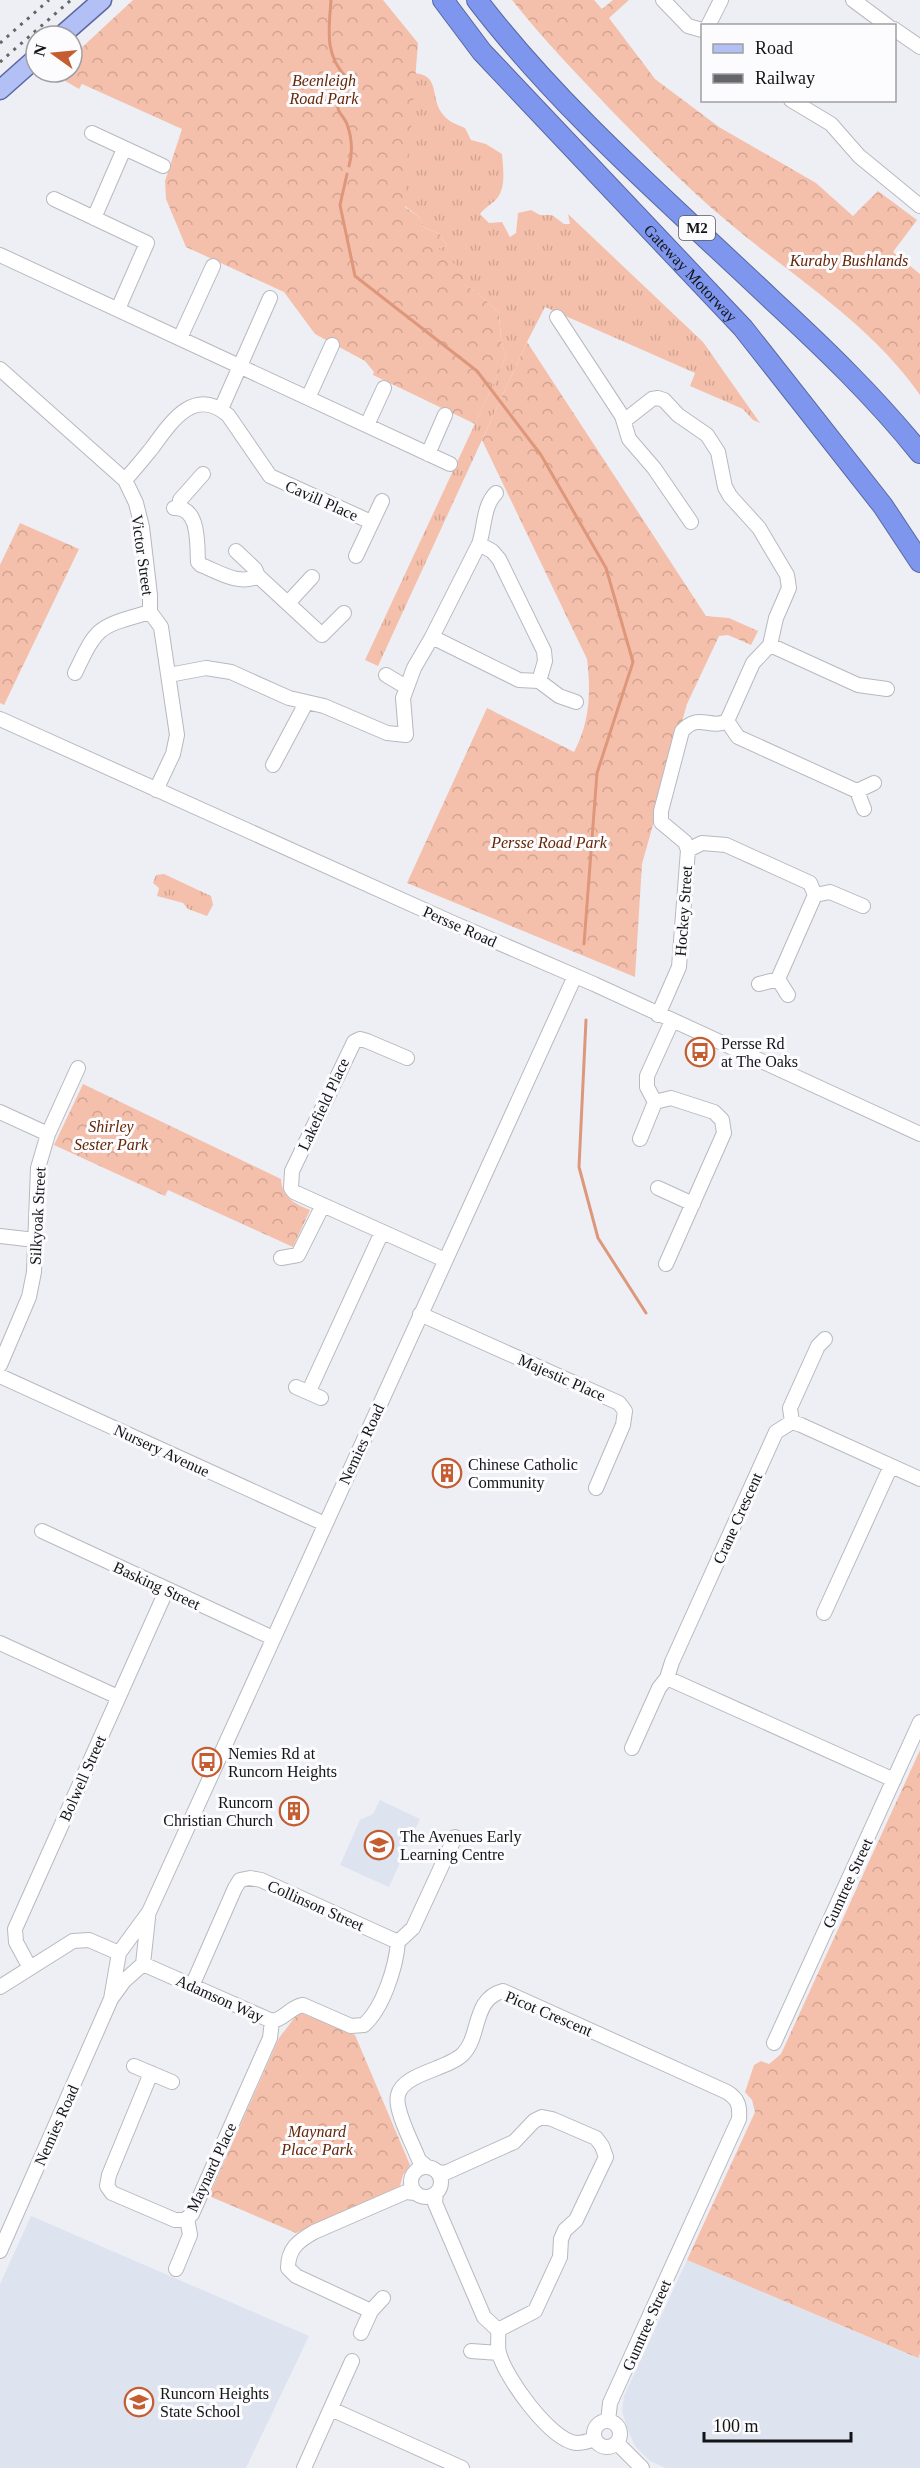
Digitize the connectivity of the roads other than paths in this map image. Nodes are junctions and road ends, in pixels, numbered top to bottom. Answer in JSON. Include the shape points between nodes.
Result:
{"nodes":[{"id":1,"x":102,"y":0,"type":"edge"},
{"id":2,"x":443,"y":0,"type":"edge"},
{"id":3,"x":477,"y":0,"type":"edge"},
{"id":4,"x":663,"y":0,"type":"edge"},
{"id":5,"x":721,"y":0,"type":"edge"},
{"id":6,"x":853,"y":0,"type":"edge"},
{"id":7,"x":75,"y":24,"type":"edge"},
{"id":8,"x":709,"y":24,"type":"edge"},
{"id":9,"x":885,"y":24,"type":"edge"},
{"id":10,"x":701,"y":30,"type":"edge"},
{"id":11,"x":896,"y":30,"type":"edge"},
{"id":12,"x":920,"y":47,"type":"edge"},
{"id":13,"x":24,"y":69,"type":"edge"},
{"id":14,"x":0,"y":90,"type":"edge"},
{"id":15,"x":794,"y":102,"type":"edge"},
{"id":16,"x":92,"y":133,"type":"dead end"},
{"id":17,"x":124,"y":149,"type":"junction"},
{"id":18,"x":162,"y":165,"type":"dead end"},
{"id":19,"x":54,"y":199,"type":"dead end"},
{"id":20,"x":920,"y":206,"type":"edge"},
{"id":21,"x":94,"y":218,"type":"junction"},
{"id":22,"x":0,"y":255,"type":"edge"},
{"id":23,"x":213,"y":266,"type":"dead end"},
{"id":24,"x":270,"y":298,"type":"dead end"},
{"id":25,"x":118,"y":309,"type":"junction"},
{"id":26,"x":557,"y":317,"type":"dead end"},
{"id":27,"x":180,"y":338,"type":"junction"},
{"id":28,"x":332,"y":345,"type":"dead end"},
{"id":29,"x":240,"y":366,"type":"junction"},
{"id":30,"x":0,"y":369,"type":"edge"},
{"id":31,"x":384,"y":388,"type":"dead end"},
{"id":32,"x":308,"y":398,"type":"junction"},
{"id":33,"x":221,"y":409,"type":"junction"},
{"id":34,"x":446,"y":415,"type":"dead end"},
{"id":35,"x":624,"y":421,"type":"junction"},
{"id":36,"x":367,"y":425,"type":"junction"},
{"id":37,"x":920,"y":453,"type":"edge"},
{"id":38,"x":428,"y":454,"type":"junction"},
{"id":39,"x":450,"y":464,"type":"dead end"},
{"id":40,"x":203,"y":474,"type":"dead end"},
{"id":41,"x":125,"y":480,"type":"junction"},
{"id":42,"x":496,"y":493,"type":"dead end"},
{"id":43,"x":381,"y":501,"type":"dead end"},
{"id":44,"x":371,"y":522,"type":"junction"},
{"id":45,"x":691,"y":522,"type":"dead end"},
{"id":46,"x":479,"y":544,"type":"junction"},
{"id":47,"x":236,"y":551,"type":"dead end"},
{"id":48,"x":356,"y":556,"type":"dead end"},
{"id":49,"x":920,"y":562,"type":"edge"},
{"id":50,"x":258,"y":576,"type":"junction"},
{"id":51,"x":312,"y":576,"type":"dead end"},
{"id":52,"x":288,"y":603,"type":"junction"},
{"id":53,"x":150,"y":612,"type":"junction"},
{"id":54,"x":344,"y":613,"type":"dead end"},
{"id":55,"x":432,"y":637,"type":"junction"},
{"id":56,"x":770,"y":645,"type":"junction"},
{"id":57,"x":75,"y":673,"type":"dead end"},
{"id":58,"x":169,"y":675,"type":"junction"},
{"id":59,"x":386,"y":675,"type":"dead end"},
{"id":60,"x":538,"y":681,"type":"junction"},
{"id":61,"x":406,"y":687,"type":"junction"},
{"id":62,"x":887,"y":689,"type":"dead end"},
{"id":63,"x":576,"y":702,"type":"dead end"},
{"id":64,"x":306,"y":703,"type":"junction"},
{"id":65,"x":0,"y":719,"type":"edge"},
{"id":66,"x":727,"y":721,"type":"junction"},
{"id":67,"x":273,"y":765,"type":"dead end"},
{"id":68,"x":874,"y":783,"type":"dead end"},
{"id":69,"x":156,"y":790,"type":"junction"},
{"id":70,"x":857,"y":791,"type":"junction"},
{"id":71,"x":864,"y":809,"type":"dead end"},
{"id":72,"x":688,"y":850,"type":"junction"},
{"id":73,"x":816,"y":895,"type":"junction"},
{"id":74,"x":863,"y":906,"type":"dead end"},
{"id":75,"x":575,"y":976,"type":"junction"},
{"id":76,"x":778,"y":980,"type":"junction"},
{"id":77,"x":759,"y":984,"type":"dead end"},
{"id":78,"x":788,"y":995,"type":"dead end"},
{"id":79,"x":658,"y":1015,"type":"junction"},
{"id":80,"x":672,"y":1022,"type":"junction"},
{"id":81,"x":407,"y":1058,"type":"dead end"},
{"id":82,"x":78,"y":1068,"type":"dead end"},
{"id":83,"x":655,"y":1102,"type":"junction"},
{"id":84,"x":0,"y":1113,"type":"edge"},
{"id":85,"x":48,"y":1134,"type":"junction"},
{"id":86,"x":920,"y":1134,"type":"edge"},
{"id":87,"x":640,"y":1139,"type":"dead end"},
{"id":88,"x":658,"y":1188,"type":"dead end"},
{"id":89,"x":693,"y":1204,"type":"junction"},
{"id":90,"x":323,"y":1206,"type":"junction"},
{"id":91,"x":382,"y":1232,"type":"junction"},
{"id":92,"x":0,"y":1236,"type":"edge"},
{"id":93,"x":35,"y":1240,"type":"junction"},
{"id":94,"x":281,"y":1258,"type":"dead end"},
{"id":95,"x":445,"y":1260,"type":"junction"},
{"id":96,"x":666,"y":1264,"type":"dead end"},
{"id":97,"x":420,"y":1314,"type":"junction"},
{"id":98,"x":825,"y":1339,"type":"dead end"},
{"id":99,"x":0,"y":1365,"type":"edge"},
{"id":100,"x":0,"y":1376,"type":"edge"},
{"id":101,"x":309,"y":1392,"type":"dead end"},
{"id":102,"x":792,"y":1422,"type":"junction"},
{"id":103,"x":891,"y":1466,"type":"junction"},
{"id":104,"x":920,"y":1479,"type":"edge"},
{"id":105,"x":596,"y":1488,"type":"dead end"},
{"id":106,"x":325,"y":1524,"type":"junction"},
{"id":107,"x":42,"y":1531,"type":"dead end"},
{"id":108,"x":167,"y":1589,"type":"junction"},
{"id":109,"x":824,"y":1613,"type":"dead end"},
{"id":110,"x":273,"y":1638,"type":"junction"},
{"id":111,"x":0,"y":1643,"type":"edge"},
{"id":112,"x":667,"y":1678,"type":"junction"},
{"id":113,"x":118,"y":1697,"type":"junction"},
{"id":114,"x":920,"y":1722,"type":"edge"},
{"id":115,"x":632,"y":1748,"type":"dead end"},
{"id":116,"x":894,"y":1780,"type":"junction"},
{"id":117,"x":454,"y":1837,"type":"dead end"},
{"id":118,"x":149,"y":1912,"type":"junction"},
{"id":119,"x":398,"y":1942,"type":"junction"},
{"id":120,"x":121,"y":1954,"type":"junction"},
{"id":121,"x":141,"y":1963,"type":"junction"},
{"id":122,"x":30,"y":1968,"type":"junction"},
{"id":123,"x":192,"y":1986,"type":"junction"},
{"id":124,"x":0,"y":1987,"type":"edge"},
{"id":125,"x":111,"y":1999,"type":"junction"},
{"id":126,"x":272,"y":2021,"type":"junction"},
{"id":127,"x":774,"y":2043,"type":"dead end"},
{"id":128,"x":134,"y":2066,"type":"dead end"},
{"id":129,"x":152,"y":2073,"type":"junction"},
{"id":130,"x":172,"y":2082,"type":"dead end"},
{"id":131,"x":736,"y":2098,"type":"joint"},
{"id":132,"x":426,"y":2182,"type":"junction"},
{"id":133,"x":187,"y":2218,"type":"junction"},
{"id":134,"x":0,"y":2251,"type":"edge"},
{"id":135,"x":176,"y":2269,"type":"dead end"},
{"id":136,"x":383,"y":2298,"type":"dead end"},
{"id":137,"x":371,"y":2311,"type":"junction"},
{"id":138,"x":498,"y":2330,"type":"junction"},
{"id":139,"x":361,"y":2333,"type":"dead end"},
{"id":140,"x":471,"y":2351,"type":"dead end"},
{"id":141,"x":499,"y":2353,"type":"junction"},
{"id":142,"x":352,"y":2361,"type":"dead end"},
{"id":143,"x":331,"y":2409,"type":"junction"},
{"id":144,"x":608,"y":2421,"type":"junction"},
{"id":145,"x":594,"y":2439,"type":"junction"},
{"id":146,"x":617,"y":2443,"type":"junction"},
{"id":147,"x":304,"y":2468,"type":"edge"},
{"id":148,"x":462,"y":2468,"type":"edge"},
{"id":149,"x":642,"y":2468,"type":"edge"}],
"edges":[{"from":1,"to":7,"type":"main road"},
{"from":2,"to":49,"type":"highway","name":"Gateway Motorway","number":"M2","via":[[482,52],[743,328],[883,506]]},
{"from":3,"to":37,"type":"highway","name":"Gateway Motorway","number":"M2","via":[[570,107],[858,382]]},
{"from":4,"to":10,"type":"street","via":[[688,26]]},
{"from":5,"to":8,"type":"street"},
{"from":6,"to":9,"type":"street"},
{"from":11,"to":12,"type":"street"},
{"from":13,"to":14,"type":"main road"},
{"from":15,"to":20,"type":"street","via":[[831,124],[859,156]]},
{"from":16,"to":17,"type":"street"},
{"from":17,"to":18,"type":"street"},
{"from":17,"to":21,"type":"street"},
{"from":19,"to":21,"type":"street"},
{"from":21,"to":25,"type":"street","via":[[147,243]]},
{"from":22,"to":25,"type":"street"},
{"from":23,"to":27,"type":"street"},
{"from":24,"to":29,"type":"street"},
{"from":25,"to":27,"type":"street"},
{"from":26,"to":35,"type":"street"},
{"from":27,"to":29,"type":"street"},
{"from":28,"to":32,"type":"street"},
{"from":29,"to":32,"type":"street"},
{"from":29,"to":33,"type":"street"},
{"from":30,"to":41,"type":"street","name":"Victor Street"},
{"from":31,"to":36,"type":"street"},
{"from":32,"to":36,"type":"street"},
{"from":33,"to":41,"type":"street","via":[[204,404],[175,417]]},
{"from":33,"to":44,"type":"street","name":"Cavill Place","via":[[270,476]]},
{"from":34,"to":38,"type":"street"},
{"from":35,"to":45,"type":"street","via":[[629,439]]},
{"from":35,"to":56,"type":"street","via":[[652,399],[664,400],[713,444],[730,496],[759,528],[787,575],[789,588]]},
{"from":36,"to":38,"type":"street"},
{"from":38,"to":39,"type":"street"},
{"from":40,"to":50,"type":"street","via":[[180,500],[178,508],[195,523],[198,562],[241,581]]},
{"from":41,"to":53,"type":"street","name":"Victor Street","via":[[142,527]]},
{"from":42,"to":46,"type":"street","via":[[490,499]]},
{"from":43,"to":44,"type":"street","name":"Cavill Place"},
{"from":44,"to":48,"type":"street","name":"Cavill Place"},
{"from":46,"to":55,"type":"street"},
{"from":46,"to":60,"type":"street","via":[[499,559],[544,651]]},
{"from":47,"to":50,"type":"street"},
{"from":50,"to":52,"type":"street"},
{"from":51,"to":52,"type":"street"},
{"from":52,"to":54,"type":"street","via":[[322,635]]},
{"from":53,"to":57,"type":"street","via":[[99,630]]},
{"from":53,"to":58,"type":"street","name":"Victor Street","via":[[161,627]]},
{"from":55,"to":60,"type":"street","via":[[519,680]]},
{"from":55,"to":61,"type":"street"},
{"from":56,"to":62,"type":"street","via":[[858,685]]},
{"from":56,"to":66,"type":"street","via":[[753,663]]},
{"from":58,"to":64,"type":"street","via":[[206,668],[231,672]]},
{"from":58,"to":69,"type":"street","name":"Victor Street","via":[[177,735],[173,754]]},
{"from":59,"to":61,"type":"street"},
{"from":60,"to":63,"type":"street"},
{"from":61,"to":64,"type":"street","via":[[402,708],[406,735],[387,733],[324,706]]},
{"from":64,"to":67,"type":"street"},
{"from":65,"to":69,"type":"street","name":"Persse Road"},
{"from":66,"to":70,"type":"street","via":[[738,737]]},
{"from":66,"to":72,"type":"street","name":"Hockey Street","via":[[690,722],[682,731],[661,822],[685,842]]},
{"from":68,"to":70,"type":"street"},
{"from":69,"to":75,"type":"street","name":"Persse Road"},
{"from":70,"to":71,"type":"street"},
{"from":72,"to":73,"type":"street","via":[[702,843],[726,845],[810,883]]},
{"from":72,"to":79,"type":"street","name":"Hockey Street","via":[[679,967]]},
{"from":73,"to":74,"type":"street","via":[[830,892]]},
{"from":73,"to":76,"type":"street"},
{"from":75,"to":79,"type":"street","name":"Persse Road"},
{"from":75,"to":95,"type":"street","name":"Nemies Road"},
{"from":76,"to":77,"type":"street"},
{"from":76,"to":78,"type":"street"},
{"from":79,"to":80,"type":"street","name":"Persse Road"},
{"from":80,"to":83,"type":"street","via":[[647,1076],[647,1087]]},
{"from":80,"to":86,"type":"street","name":"Persse Road"},
{"from":81,"to":90,"type":"street","name":"Lakefield Place","via":[[360,1039],[349,1049],[292,1171],[294,1192]]},
{"from":82,"to":85,"type":"street","name":"Silkyoak Street"},
{"from":83,"to":87,"type":"street"},
{"from":83,"to":89,"type":"street","via":[[671,1098],[714,1112],[722,1120],[724,1133]]},
{"from":84,"to":85,"type":"street"},
{"from":85,"to":93,"type":"street","name":"Silkyoak Street","via":[[38,1168]]},
{"from":88,"to":89,"type":"street"},
{"from":89,"to":96,"type":"street"},
{"from":90,"to":91,"type":"street","name":"Lakefield Place"},
{"from":90,"to":94,"type":"street","via":[[298,1255]]},
{"from":91,"to":95,"type":"street","name":"Lakefield Place"},
{"from":91,"to":101,"type":"street"},
{"from":92,"to":93,"type":"street"},
{"from":93,"to":99,"type":"street","name":"Silkyoak Street","via":[[29,1297]]},
{"from":95,"to":97,"type":"street","name":"Nemies Road"},
{"from":97,"to":105,"type":"street","name":"Majestic Place","via":[[619,1403],[625,1411],[623,1425]]},
{"from":97,"to":106,"type":"street","name":"Nemies Road"},
{"from":98,"to":102,"type":"street","via":[[818,1346],[790,1408]]},
{"from":100,"to":106,"type":"street","name":"Nursery Avenue"},
{"from":102,"to":103,"type":"street"},
{"from":102,"to":112,"type":"street","name":"Crane Crescent","via":[[776,1432]]},
{"from":103,"to":104,"type":"street"},
{"from":103,"to":109,"type":"street"},
{"from":106,"to":110,"type":"street","name":"Nemies Road"},
{"from":107,"to":108,"type":"street","name":"Basking Street"},
{"from":108,"to":110,"type":"street","name":"Basking Street"},
{"from":108,"to":113,"type":"street","name":"Bolwell Street"},
{"from":110,"to":118,"type":"street","name":"Nemies Road"},
{"from":111,"to":113,"type":"street"},
{"from":112,"to":115,"type":"street","name":"Crane Crescent"},
{"from":112,"to":116,"type":"street"},
{"from":113,"to":122,"type":"street","name":"Bolwell Street","via":[[15,1929],[16,1942]]},
{"from":114,"to":116,"type":"street","name":"Gumtree Street"},
{"from":116,"to":127,"type":"street","name":"Gumtree Street"},
{"from":117,"to":119,"type":"street","name":"Adamson Way","via":[[413,1928]]},
{"from":118,"to":120,"type":"street","name":"Nemies Road"},
{"from":118,"to":121,"type":"street","name":"Nemies Road"},
{"from":119,"to":123,"type":"street","name":"Collinson Street","via":[[261,1880],[240,1880]]},
{"from":119,"to":126,"type":"street","name":"Adamson Way","via":[[396,1962],[373,2017],[364,2025],[351,2026],[303,2005],[294,2006]]},
{"from":120,"to":121,"type":"street","via":[[126,1970]]},
{"from":120,"to":121,"type":"street","via":[[136,1946]]},
{"from":120,"to":122,"type":"street","via":[[89,1940],[73,1941]]},
{"from":120,"to":125,"type":"street","name":"Nemies Road"},
{"from":121,"to":123,"type":"street","name":"Adamson Way"},
{"from":121,"to":125,"type":"street","name":"Nemies Road"},
{"from":122,"to":124,"type":"street"},
{"from":123,"to":126,"type":"street","name":"Adamson Way"},
{"from":125,"to":134,"type":"street","name":"Nemies Road"},
{"from":126,"to":133,"type":"street","name":"Maynard Place","via":[[270,2038]]},
{"from":128,"to":129,"type":"street"},
{"from":129,"to":130,"type":"street"},
{"from":129,"to":133,"type":"street","name":"Maynard Place","via":[[107,2186],[112,2193],[175,2220]]},
{"from":131,"to":132,"type":"street","name":"Picot Crescent","via":[[503,1991],[493,1994],[484,2004],[464,2053],[404,2083],[398,2092],[396,2103]]},
{"from":131,"to":144,"type":"street","name":"Gumtree Street","via":[[740,2118],[610,2403]]},
{"from":132,"to":137,"type":"street","via":[[300,2240],[291,2249],[288,2268],[296,2276]]},
{"from":132,"to":138,"type":"street","name":"Picot Crescent","via":[[484,2317]]},
{"from":132,"to":138,"type":"street","via":[[514,2142],[542,2117],[596,2138],[602,2146],[606,2157],[576,2220],[565,2230],[560,2257],[535,2311]]},
{"from":133,"to":135,"type":"street","via":[[190,2235]]},
{"from":136,"to":137,"type":"street"},
{"from":137,"to":139,"type":"street"},
{"from":138,"to":141,"type":"street"},
{"from":140,"to":141,"type":"street"},
{"from":141,"to":145,"type":"street","via":[[518,2390],[552,2430],[577,2443]]},
{"from":142,"to":143,"type":"street"},
{"from":143,"to":147,"type":"street"},
{"from":143,"to":148,"type":"street"},
{"from":144,"to":145,"type":"street","via":[[595,2427]]},
{"from":144,"to":146,"type":"street","via":[[619,2429]]},
{"from":145,"to":146,"type":"street","via":[[603,2448]]},
{"from":146,"to":149,"type":"street"}]}
